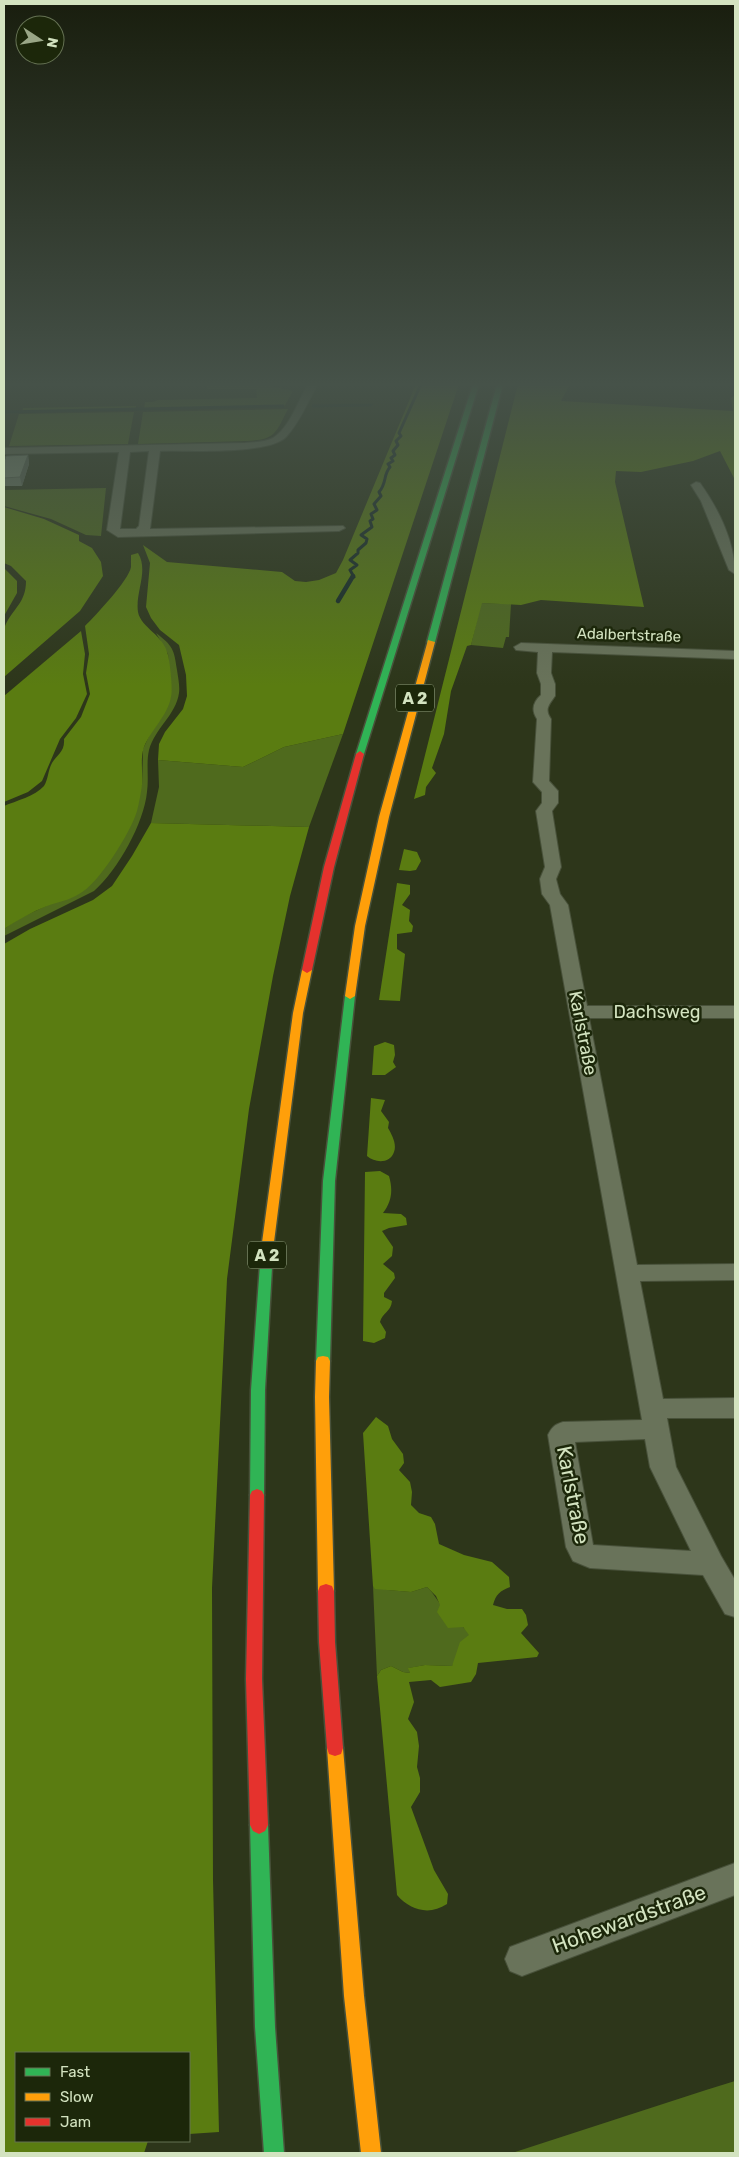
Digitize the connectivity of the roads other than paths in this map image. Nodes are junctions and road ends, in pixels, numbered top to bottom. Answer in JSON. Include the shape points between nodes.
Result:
{"nodes":[{"id":1,"x":120,"y":485,"type":"edge"},
{"id":2,"x":151,"y":485,"type":"edge"},
{"id":3,"x":444,"y":485,"type":"edge"},
{"id":4,"x":473,"y":485,"type":"edge"},
{"id":5,"x":696,"y":485,"type":"dead end"},
{"id":6,"x":339,"y":528,"type":"dead end"},
{"id":7,"x":140,"y":532,"type":"junction"},
{"id":8,"x":735,"y":570,"type":"edge"},
{"id":9,"x":521,"y":647,"type":"dead end"},
{"id":10,"x":545,"y":648,"type":"junction"},
{"id":11,"x":735,"y":655,"type":"edge"},
{"id":12,"x":578,"y":1012,"type":"junction"},
{"id":13,"x":735,"y":1012,"type":"edge"},
{"id":14,"x":735,"y":1272,"type":"edge"},
{"id":15,"x":628,"y":1273,"type":"junction"},
{"id":16,"x":735,"y":1408,"type":"edge"},
{"id":17,"x":653,"y":1419,"type":"junction"},
{"id":18,"x":711,"y":1564,"type":"junction"},
{"id":19,"x":735,"y":1605,"type":"edge"},
{"id":20,"x":735,"y":1879,"type":"edge"},
{"id":21,"x":522,"y":1958,"type":"dead end"},
{"id":22,"x":274,"y":2153,"type":"edge"},
{"id":23,"x":371,"y":2153,"type":"edge"}],
"edges":[{"from":1,"to":7,"type":"street","via":[[113,530],[118,533]]},
{"from":2,"to":7,"type":"street","via":[[146,527]]},
{"from":3,"to":22,"type":"highway","number":"A 2","via":[[328,867],[298,1014],[264,1278],[258,1390],[254,1678],[264,2027]]},
{"from":4,"to":23,"type":"highway","number":"A 2","via":[[384,817],[360,926],[329,1181],[322,1397],[327,1642],[354,1996]]},
{"from":5,"to":8,"type":"street"},
{"from":6,"to":7,"type":"street"},
{"from":9,"to":10,"type":"street","name":"Adalbertstraße"},
{"from":10,"to":11,"type":"street","name":"Adalbertstraße"},
{"from":10,"to":12,"type":"street","name":"Karlstraße","via":[[544,673],[548,696],[541,702],[540,713],[544,719],[540,782],[550,791],[550,803],[544,811],[553,867],[548,879],[551,894],[559,905]]},
{"from":12,"to":13,"type":"street","name":"Dachsweg"},
{"from":12,"to":15,"type":"street","name":"Karlstraße"},
{"from":14,"to":15,"type":"street"},
{"from":15,"to":17,"type":"street","name":"Karlstraße"},
{"from":16,"to":17,"type":"street"},
{"from":17,"to":18,"type":"street","name":"Karlstraße","via":[[663,1467]]},
{"from":17,"to":18,"type":"street","name":"Karlstraße","via":[[562,1432],[580,1547],[590,1557]]},
{"from":18,"to":19,"type":"street","name":"Karlstraße"},
{"from":20,"to":21,"type":"street","name":"Hohewardstraße"}]}
